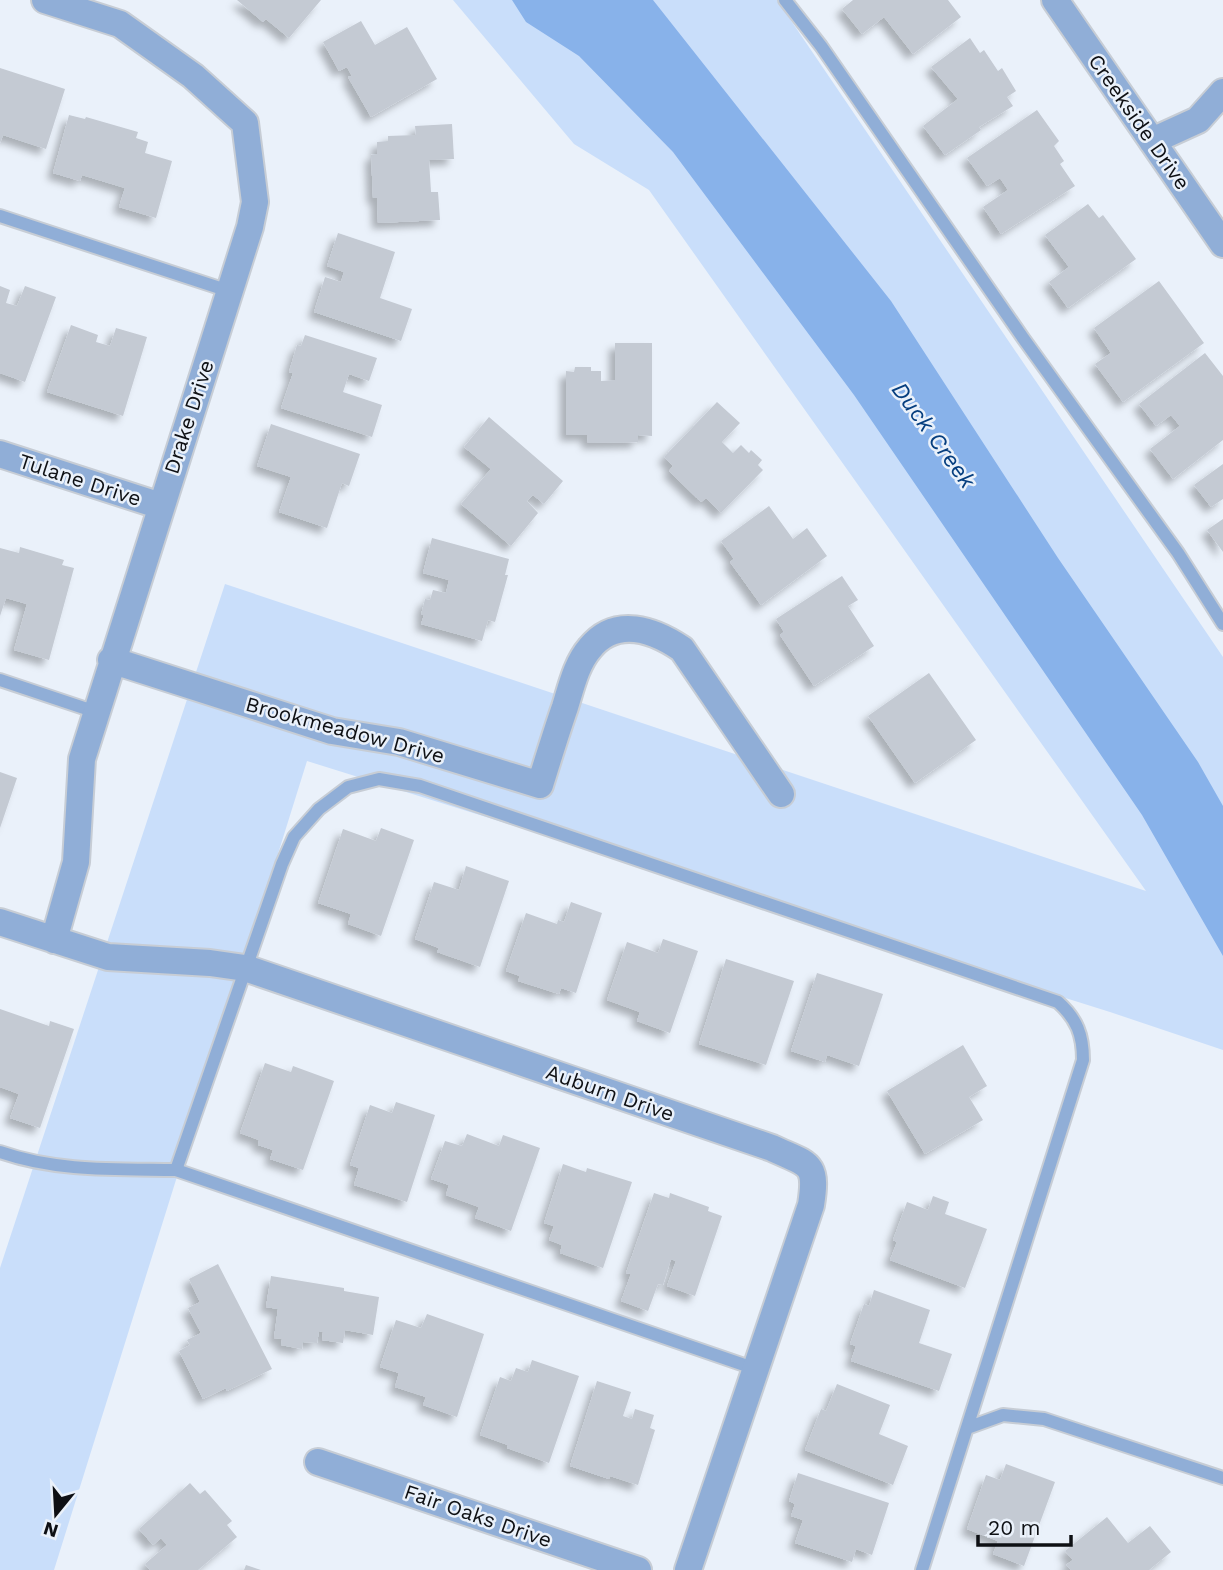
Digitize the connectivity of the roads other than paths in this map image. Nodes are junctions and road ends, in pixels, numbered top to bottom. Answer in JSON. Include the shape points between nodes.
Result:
{"nodes":[{"id":1,"x":45,"y":0,"type":"edge"},
{"id":2,"x":785,"y":0,"type":"edge"},
{"id":3,"x":1055,"y":0,"type":"edge"},
{"id":4,"x":1223,"y":92,"type":"edge"},
{"id":5,"x":1152,"y":141,"type":"junction"},
{"id":6,"x":0,"y":216,"type":"edge"},
{"id":7,"x":1223,"y":244,"type":"edge"},
{"id":8,"x":229,"y":291,"type":"junction"},
{"id":9,"x":0,"y":454,"type":"edge"},
{"id":10,"x":161,"y":506,"type":"junction"},
{"id":11,"x":1223,"y":624,"type":"edge"},
{"id":12,"x":111,"y":660,"type":"junction"},
{"id":13,"x":0,"y":680,"type":"edge"},
{"id":14,"x":96,"y":712,"type":"junction"},
{"id":15,"x":781,"y":794,"type":"dead end"},
{"id":16,"x":0,"y":922,"type":"edge"},
{"id":17,"x":54,"y":940,"type":"junction"},
{"id":18,"x":245,"y":968,"type":"junction"},
{"id":19,"x":0,"y":1152,"type":"edge"},
{"id":20,"x":177,"y":1170,"type":"junction"},
{"id":21,"x":756,"y":1369,"type":"junction"},
{"id":22,"x":967,"y":1428,"type":"junction"},
{"id":23,"x":318,"y":1462,"type":"dead end"},
{"id":24,"x":1223,"y":1478,"type":"edge"},
{"id":25,"x":638,"y":1570,"type":"edge"},
{"id":26,"x":688,"y":1570,"type":"edge"},
{"id":27,"x":922,"y":1570,"type":"edge"}],
"edges":[{"from":1,"to":8,"type":"street","name":"Drake Drive","via":[[120,24],[193,76],[245,123],[255,202]]},
{"from":2,"to":11,"type":"lane","via":[[1178,553]]},
{"from":3,"to":5,"type":"street","name":"Creekside Drive"},
{"from":4,"to":5,"type":"street","via":[[1198,120]]},
{"from":5,"to":7,"type":"street","name":"Creekside Drive"},
{"from":6,"to":8,"type":"lane"},
{"from":8,"to":10,"type":"street","name":"Drake Drive"},
{"from":9,"to":10,"type":"street","name":"Tulane Drive"},
{"from":10,"to":12,"type":"street","name":"Drake Drive"},
{"from":12,"to":14,"type":"street","name":"Drake Drive"},
{"from":12,"to":15,"type":"street","name":"Brookmeadow Drive","via":[[332,731],[399,742],[540,785],[576,674],[590,647],[614,630],[643,629],[682,649]]},
{"from":13,"to":14,"type":"lane"},
{"from":14,"to":17,"type":"street","name":"Drake Drive","via":[[82,759],[76,862]]},
{"from":16,"to":17,"type":"street","name":"Auburn Drive"},
{"from":17,"to":18,"type":"street","name":"Auburn Drive","via":[[108,957]]},
{"from":18,"to":20,"type":"lane"},
{"from":18,"to":21,"type":"street","name":"Auburn Drive","via":[[772,1148],[807,1164],[815,1180],[811,1205]]},
{"from":18,"to":22,"type":"lane","via":[[294,837],[319,809],[348,787],[379,779],[419,786],[1058,1002],[1072,1015],[1083,1041],[1083,1060]]},
{"from":19,"to":20,"type":"lane","via":[[40,1164]]},
{"from":20,"to":21,"type":"lane"},
{"from":21,"to":26,"type":"street","name":"Auburn Drive"},
{"from":22,"to":24,"type":"lane","via":[[1003,1415],[1044,1419]]},
{"from":22,"to":27,"type":"lane"},
{"from":23,"to":25,"type":"street","name":"Fair Oaks Drive"}]}
